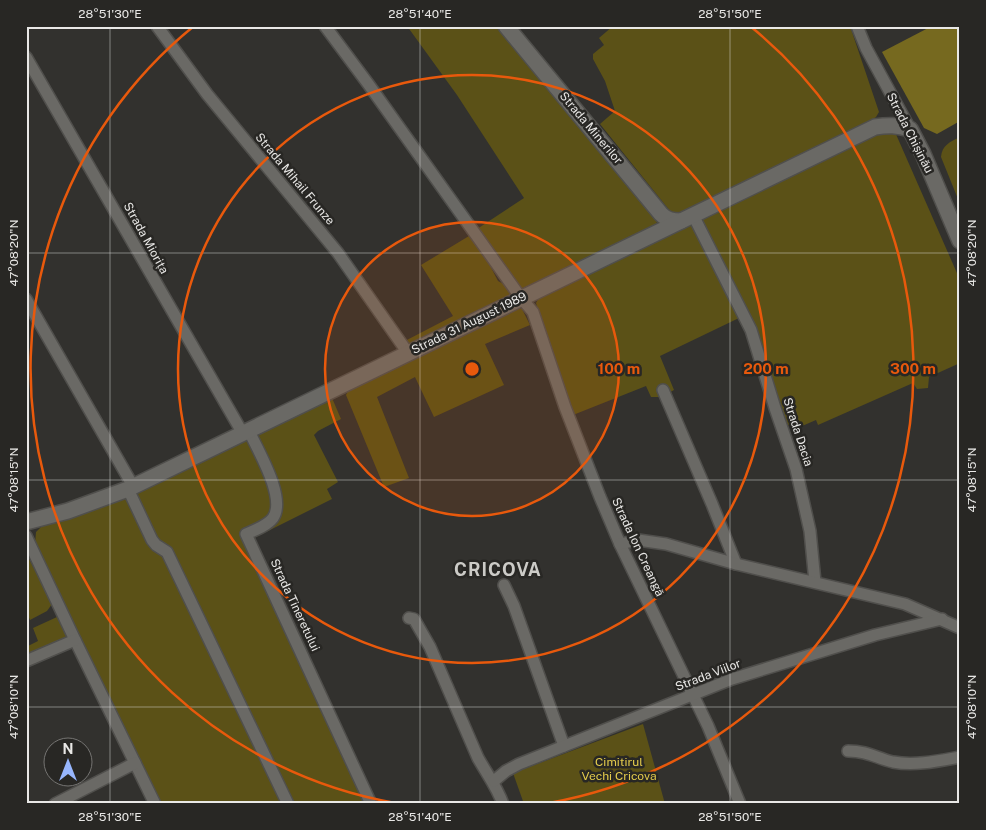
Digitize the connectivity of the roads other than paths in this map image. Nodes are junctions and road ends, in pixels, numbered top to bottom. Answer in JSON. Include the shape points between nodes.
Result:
{"nodes":[{"id":1,"x":157,"y":26,"type":"edge"},
{"id":2,"x":325,"y":26,"type":"edge"},
{"id":3,"x":506,"y":26,"type":"edge"},
{"id":4,"x":857,"y":26,"type":"edge"},
{"id":5,"x":26,"y":57,"type":"edge"},
{"id":6,"x":910,"y":129,"type":"junction"},
{"id":7,"x":687,"y":218,"type":"junction"},
{"id":8,"x":960,"y":241,"type":"edge"},
{"id":9,"x":521,"y":298,"type":"junction"},
{"id":10,"x":26,"y":299,"type":"edge"},
{"id":11,"x":408,"y":353,"type":"junction"},
{"id":12,"x":664,"y":390,"type":"dead end"},
{"id":13,"x":245,"y":431,"type":"junction"},
{"id":14,"x":130,"y":487,"type":"junction"},
{"id":15,"x":26,"y":522,"type":"edge"},
{"id":16,"x":26,"y":536,"type":"edge"},
{"id":17,"x":620,"y":544,"type":"junction"},
{"id":18,"x":736,"y":564,"type":"junction"},
{"id":19,"x":816,"y":582,"type":"junction"},
{"id":20,"x":504,"y":585,"type":"dead end"},
{"id":21,"x":409,"y":618,"type":"dead end"},
{"id":22,"x":942,"y":619,"type":"junction"},
{"id":23,"x":960,"y":628,"type":"edge"},
{"id":24,"x":75,"y":640,"type":"junction"},
{"id":25,"x":26,"y":661,"type":"edge"},
{"id":26,"x":694,"y":694,"type":"junction"},
{"id":27,"x":564,"y":746,"type":"junction"},
{"id":28,"x":848,"y":752,"type":"dead end"},
{"id":29,"x":960,"y":757,"type":"edge"},
{"id":30,"x":136,"y":763,"type":"junction"},
{"id":31,"x":494,"y":781,"type":"junction"},
{"id":32,"x":55,"y":804,"type":"edge"},
{"id":33,"x":156,"y":804,"type":"edge"},
{"id":34,"x":288,"y":804,"type":"edge"},
{"id":35,"x":371,"y":804,"type":"edge"},
{"id":36,"x":503,"y":804,"type":"edge"},
{"id":37,"x":740,"y":804,"type":"edge"}],
"edges":[{"from":1,"to":11,"type":"street","name":"Strada Mihail Frunze","via":[[207,94],[338,253]]},
{"from":2,"to":9,"type":"street","name":"Strada Ion Creangă"},
{"from":3,"to":7,"type":"street","name":"Strada Minerilor","via":[[666,219]]},
{"from":4,"to":6,"type":"street","name":"Strada Chișinău"},
{"from":5,"to":13,"type":"street","name":"Strada Miorița"},
{"from":6,"to":7,"type":"street","name":"Strada 31 August 1989","via":[[899,125],[875,127]]},
{"from":6,"to":8,"type":"street","name":"Strada Chișinău"},
{"from":7,"to":9,"type":"street","name":"Strada 31 August 1989"},
{"from":7,"to":19,"type":"street","name":"Strada Dacia","via":[[751,330],[796,469],[810,531]]},
{"from":9,"to":11,"type":"street","name":"Strada 31 August 1989"},
{"from":9,"to":17,"type":"street","name":"Strada Ion Creangă","via":[[533,312],[581,452]]},
{"from":10,"to":14,"type":"street"},
{"from":11,"to":13,"type":"street","name":"Strada 31 August 1989"},
{"from":12,"to":18,"type":"street"},
{"from":13,"to":14,"type":"street","name":"Strada 31 August 1989"},
{"from":13,"to":35,"type":"street","name":"Strada Tineretului","via":[[273,484],[277,500],[272,519],[246,534]]},
{"from":14,"to":15,"type":"street","name":"Strada 31 August 1989","via":[[82,507]]},
{"from":14,"to":34,"type":"street","via":[[152,540],[167,552]]},
{"from":16,"to":24,"type":"street"},
{"from":17,"to":18,"type":"street","via":[[638,540],[666,544]]},
{"from":17,"to":26,"type":"street","name":"Strada Ion Creangă"},
{"from":18,"to":19,"type":"street"},
{"from":19,"to":22,"type":"street","via":[[905,604]]},
{"from":20,"to":27,"type":"street"},
{"from":21,"to":31,"type":"street","via":[[414,620],[430,647],[478,758]]},
{"from":22,"to":23,"type":"street"},
{"from":22,"to":26,"type":"street","name":"Strada Viilor","via":[[804,656]]},
{"from":24,"to":25,"type":"street"},
{"from":24,"to":30,"type":"street"},
{"from":26,"to":27,"type":"street","name":"Strada Viilor"},
{"from":26,"to":37,"type":"street","name":"Strada Ion Creangă"},
{"from":27,"to":31,"type":"street","name":"Strada Viilor","via":[[519,764]]},
{"from":28,"to":29,"type":"street","via":[[908,763]]},
{"from":30,"to":32,"type":"street"},
{"from":30,"to":33,"type":"street"},
{"from":31,"to":36,"type":"street"}]}
